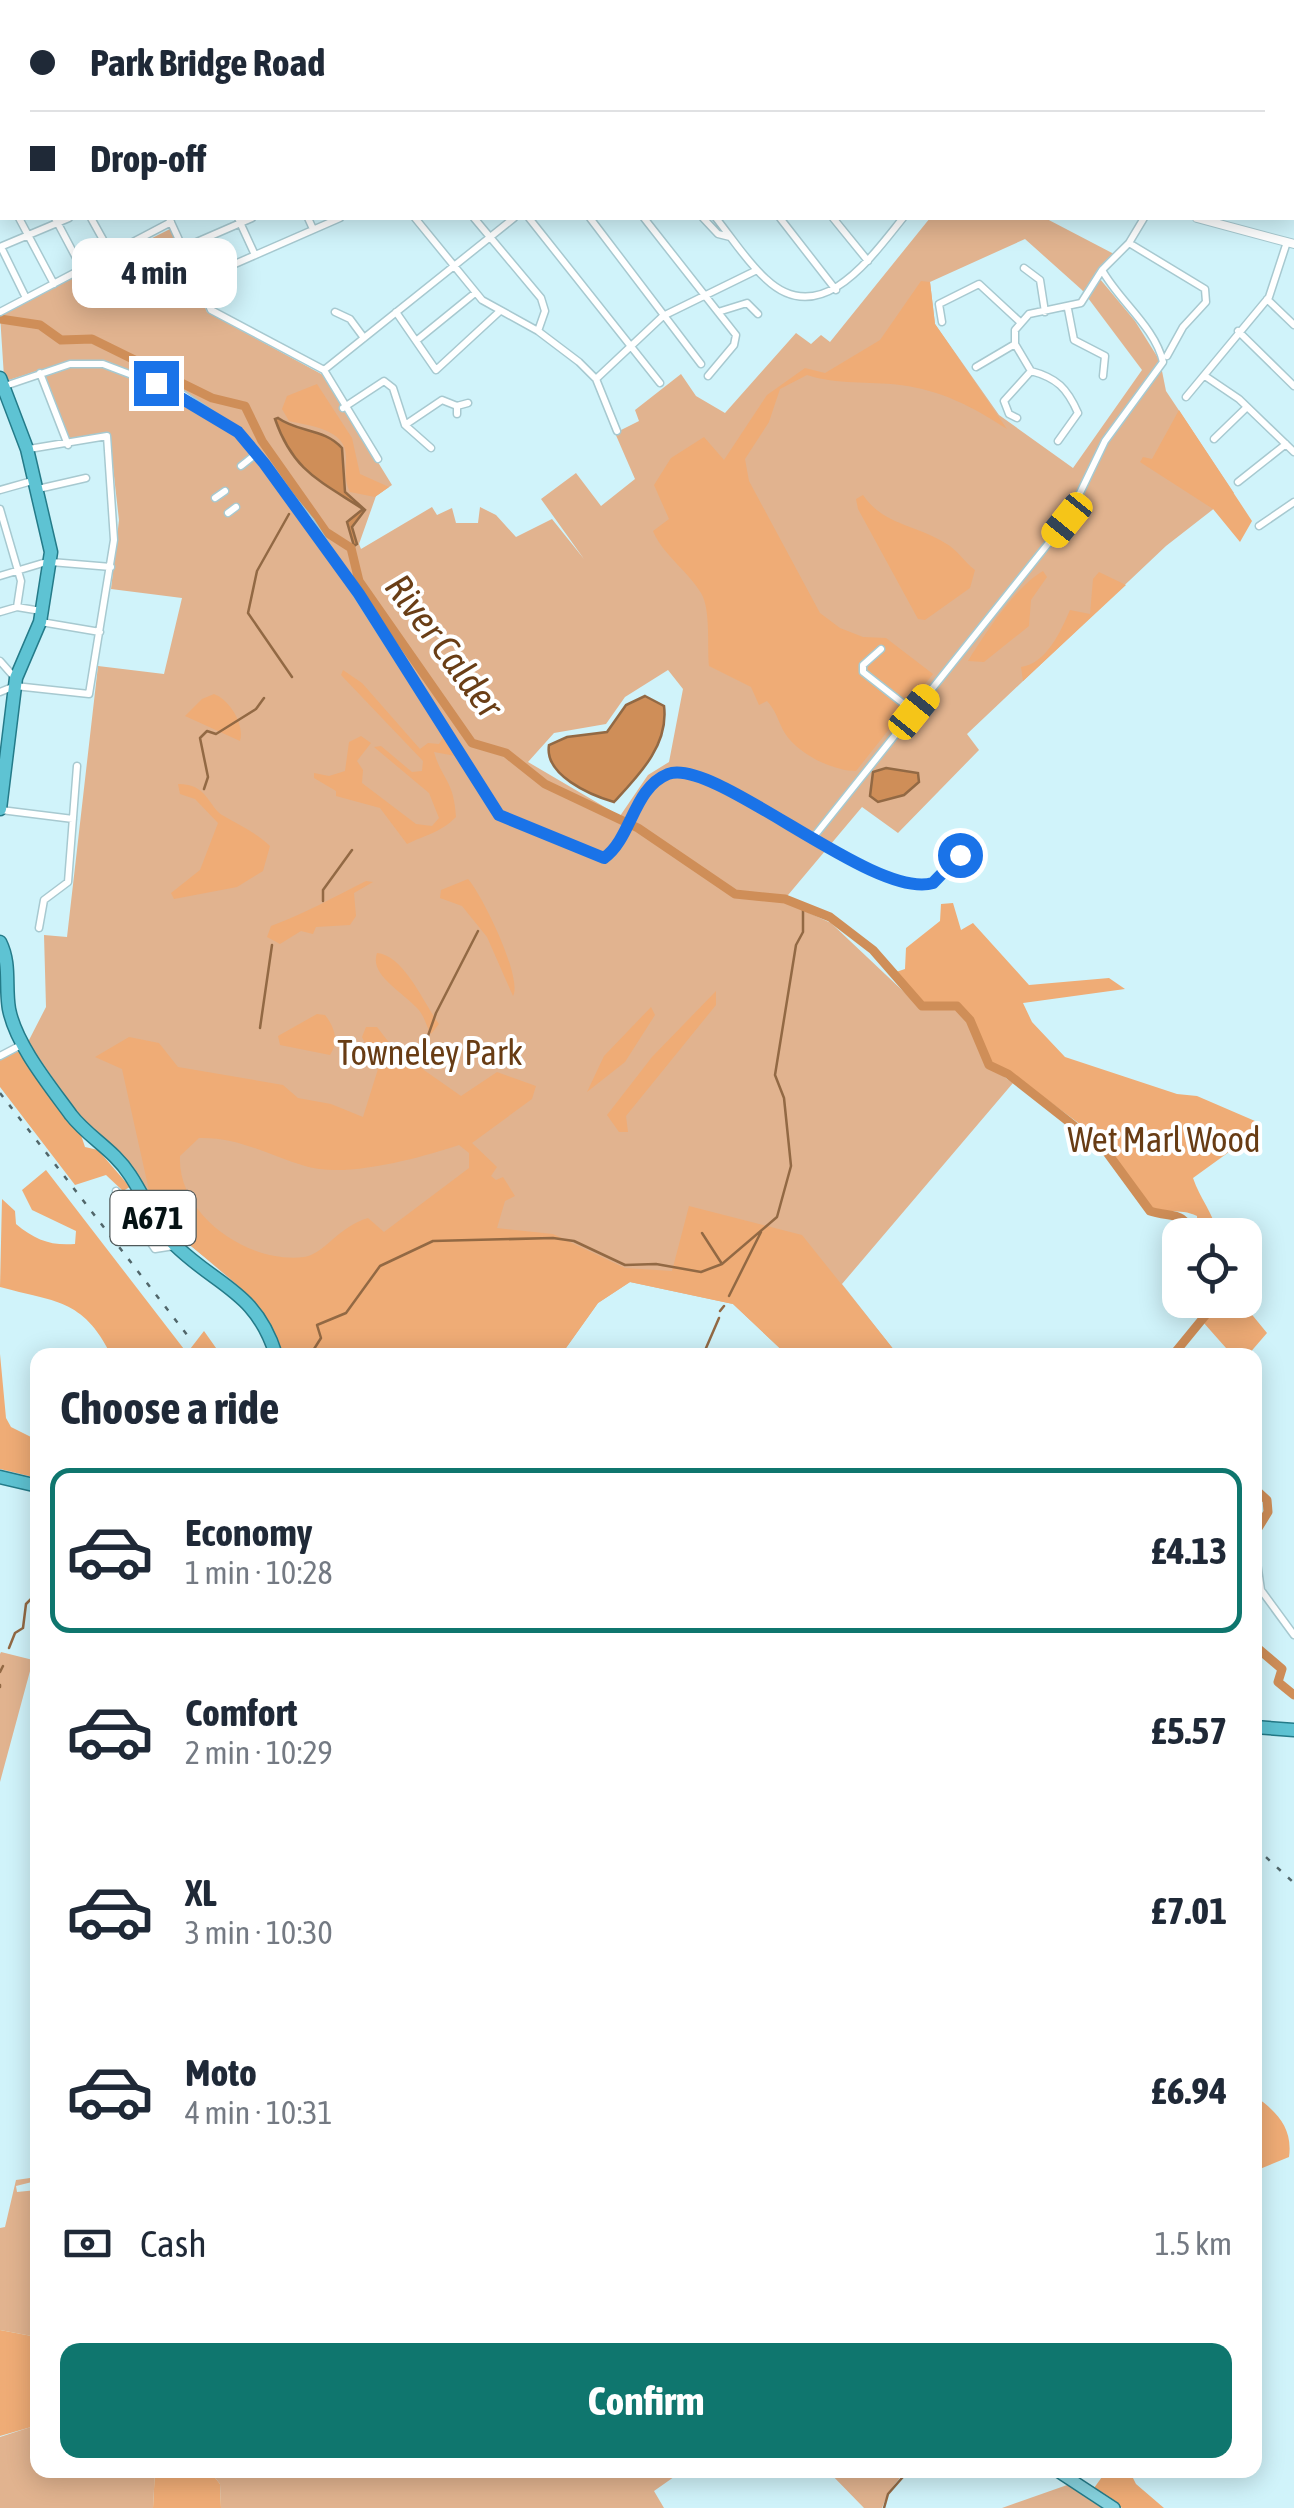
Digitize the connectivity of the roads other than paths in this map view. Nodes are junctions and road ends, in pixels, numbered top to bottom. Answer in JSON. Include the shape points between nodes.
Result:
{"nodes":[{"id":1,"x":20,"y":220,"type":"edge"},
{"id":2,"x":56,"y":220,"type":"edge"},
{"id":3,"x":92,"y":220,"type":"edge"},
{"id":4,"x":170,"y":220,"type":"edge"},
{"id":5,"x":239,"y":220,"type":"edge"},
{"id":6,"x":309,"y":220,"type":"edge"},
{"id":7,"x":335,"y":220,"type":"edge"},
{"id":8,"x":417,"y":220,"type":"edge"},
{"id":9,"x":476,"y":220,"type":"edge"},
{"id":10,"x":511,"y":220,"type":"edge"},
{"id":11,"x":531,"y":220,"type":"edge"},
{"id":12,"x":591,"y":220,"type":"edge"},
{"id":13,"x":646,"y":220,"type":"edge"},
{"id":14,"x":705,"y":220,"type":"edge"},
{"id":15,"x":718,"y":220,"type":"edge"},
{"id":16,"x":782,"y":220,"type":"edge"},
{"id":17,"x":835,"y":220,"type":"edge"},
{"id":18,"x":899,"y":220,"type":"edge"},
{"id":19,"x":1143,"y":220,"type":"edge"},
{"id":20,"x":1204,"y":220,"type":"edge"},
{"id":21,"x":313,"y":229,"type":"junction"},
{"id":22,"x":28,"y":235,"type":"junction"},
{"id":23,"x":490,"y":236,"type":"junction"},
{"id":24,"x":731,"y":236,"type":"junction"},
{"id":25,"x":1130,"y":243,"type":"junction"},
{"id":26,"x":1290,"y":243,"type":"edge"},
{"id":27,"x":1,"y":247,"type":"edge"},
{"id":28,"x":183,"y":248,"type":"junction"},
{"id":29,"x":110,"y":254,"type":"junction"},
{"id":30,"x":255,"y":255,"type":"junction"},
{"id":31,"x":868,"y":260,"type":"junction"},
{"id":32,"x":453,"y":266,"type":"junction"},
{"id":33,"x":1024,"y":268,"type":"dead end"},
{"id":34,"x":82,"y":269,"type":"junction"},
{"id":35,"x":757,"y":270,"type":"junction"},
{"id":36,"x":1102,"y":270,"type":"junction"},
{"id":37,"x":196,"y":281,"type":"junction"},
{"id":38,"x":54,"y":284,"type":"junction"},
{"id":39,"x":836,"y":290,"type":"junction"},
{"id":40,"x":475,"y":293,"type":"junction"},
{"id":41,"x":703,"y":294,"type":"junction"},
{"id":42,"x":26,"y":298,"type":"junction"},
{"id":43,"x":1267,"y":299,"type":"junction"},
{"id":44,"x":1068,"y":309,"type":"junction"},
{"id":45,"x":500,"y":311,"type":"junction"},
{"id":46,"x":0,"y":312,"type":"edge"},
{"id":47,"x":335,"y":312,"type":"dead end"},
{"id":48,"x":396,"y":312,"type":"junction"},
{"id":49,"x":718,"y":312,"type":"junction"},
{"id":50,"x":1045,"y":312,"type":"junction"},
{"id":51,"x":758,"y":314,"type":"dead end"},
{"id":52,"x":663,"y":316,"type":"junction"},
{"id":53,"x":1019,"y":321,"type":"junction"},
{"id":54,"x":942,"y":322,"type":"dead end"},
{"id":55,"x":1294,"y":325,"type":"edge"},
{"id":56,"x":1238,"y":330,"type":"junction"},
{"id":57,"x":538,"y":331,"type":"junction"},
{"id":58,"x":364,"y":338,"type":"junction"},
{"id":59,"x":416,"y":341,"type":"junction"},
{"id":60,"x":1015,"y":344,"type":"junction"},
{"id":61,"x":630,"y":346,"type":"junction"},
{"id":62,"x":1165,"y":359,"type":"junction"},
{"id":63,"x":702,"y":364,"type":"dead end"},
{"id":64,"x":976,"y":367,"type":"dead end"},
{"id":65,"x":324,"y":370,"type":"junction"},
{"id":66,"x":1031,"y":370,"type":"junction"},
{"id":67,"x":383,"y":372,"type":"dead end"},
{"id":68,"x":40,"y":373,"type":"junction"},
{"id":69,"x":708,"y":376,"type":"dead end"},
{"id":70,"x":1103,"y":376,"type":"dead end"},
{"id":71,"x":1204,"y":376,"type":"junction"},
{"id":72,"x":596,"y":380,"type":"junction"},
{"id":73,"x":382,"y":381,"type":"junction"},
{"id":74,"x":2,"y":382,"type":"edge"},
{"id":75,"x":660,"y":383,"type":"dead end"},
{"id":76,"x":1294,"y":386,"type":"edge"},
{"id":77,"x":1186,"y":397,"type":"dead end"},
{"id":78,"x":468,"y":403,"type":"dead end"},
{"id":79,"x":1246,"y":407,"type":"junction"},
{"id":80,"x":344,"y":408,"type":"junction"},
{"id":81,"x":14,"y":414,"type":"junction"},
{"id":82,"x":1016,"y":418,"type":"dead end"},
{"id":83,"x":0,"y":420,"type":"edge"},
{"id":84,"x":405,"y":425,"type":"junction"},
{"id":85,"x":617,"y":431,"type":"dead end"},
{"id":86,"x":1214,"y":439,"type":"dead end"},
{"id":87,"x":1058,"y":441,"type":"dead end"},
{"id":88,"x":1286,"y":444,"type":"junction"},
{"id":89,"x":68,"y":445,"type":"junction"},
{"id":90,"x":431,"y":448,"type":"dead end"},
{"id":91,"x":28,"y":449,"type":"junction"},
{"id":92,"x":1294,"y":452,"type":"edge"},
{"id":93,"x":377,"y":453,"type":"dead end"},
{"id":94,"x":256,"y":454,"type":"junction"},
{"id":95,"x":241,"y":466,"type":"dead end"},
{"id":96,"x":86,"y":478,"type":"dead end"},
{"id":97,"x":1238,"y":482,"type":"dead end"},
{"id":98,"x":37,"y":484,"type":"junction"},
{"id":99,"x":0,"y":490,"type":"edge"},
{"id":100,"x":226,"y":491,"type":"dead end"},
{"id":101,"x":215,"y":498,"type":"dead end"},
{"id":102,"x":1294,"y":502,"type":"edge"},
{"id":103,"x":236,"y":507,"type":"dead end"},
{"id":104,"x":0,"y":509,"type":"edge"},
{"id":105,"x":228,"y":513,"type":"dead end"},
{"id":106,"x":1259,"y":526,"type":"dead end"},
{"id":107,"x":4,"y":534,"type":"edge"},
{"id":108,"x":46,"y":562,"type":"junction"},
{"id":109,"x":111,"y":567,"type":"junction"},
{"id":110,"x":19,"y":570,"type":"junction"},
{"id":111,"x":0,"y":576,"type":"edge"},
{"id":112,"x":17,"y":608,"type":"junction"},
{"id":113,"x":0,"y":612,"type":"edge"},
{"id":114,"x":41,"y":616,"type":"junction"},
{"id":115,"x":100,"y":632,"type":"junction"},
{"id":116,"x":881,"y":650,"type":"dead end"},
{"id":117,"x":0,"y":661,"type":"edge"},
{"id":118,"x":15,"y":682,"type":"junction"},
{"id":119,"x":0,"y":692,"type":"edge"},
{"id":120,"x":914,"y":712,"type":"junction"},
{"id":121,"x":77,"y":766,"type":"dead end"},
{"id":122,"x":2,"y":772,"type":"edge"},
{"id":123,"x":0,"y":810,"type":"edge"},
{"id":124,"x":72,"y":819,"type":"junction"},
{"id":125,"x":812,"y":839,"type":"junction"},
{"id":126,"x":960,"y":855,"type":"dead end"},
{"id":127,"x":39,"y":928,"type":"dead end"},
{"id":128,"x":0,"y":942,"type":"edge"},
{"id":129,"x":4,"y":997,"type":"edge"},
{"id":130,"x":24,"y":1044,"type":"junction"},
{"id":131,"x":0,"y":1056,"type":"edge"},
{"id":132,"x":116,"y":1192,"type":"dead end"},
{"id":133,"x":175,"y":1245,"type":"junction"},
{"id":134,"x":272,"y":1340,"type":"junction"},
{"id":135,"x":269,"y":1348,"type":"edge"},
{"id":136,"x":274,"y":1348,"type":"edge"},
{"id":137,"x":0,"y":1477,"type":"edge"},
{"id":138,"x":30,"y":1484,"type":"edge"},
{"id":139,"x":1262,"y":1591,"type":"edge"},
{"id":140,"x":1294,"y":1635,"type":"edge"},
{"id":141,"x":1262,"y":1727,"type":"edge"},
{"id":142,"x":1294,"y":1730,"type":"edge"},
{"id":143,"x":1068,"y":2478,"type":"edge"},
{"id":144,"x":1114,"y":2508,"type":"edge"}],
"edges":[{"from":1,"to":22,"type":"street"},
{"from":2,"to":22,"type":"street"},
{"from":2,"to":34,"type":"street"},
{"from":3,"to":29,"type":"street"},
{"from":4,"to":28,"type":"street"},
{"from":4,"to":29,"type":"street"},
{"from":5,"to":28,"type":"street"},
{"from":5,"to":30,"type":"street"},
{"from":6,"to":21,"type":"street"},
{"from":7,"to":21,"type":"street"},
{"from":8,"to":32,"type":"street"},
{"from":9,"to":23,"type":"street"},
{"from":10,"to":23,"type":"street"},
{"from":11,"to":61,"type":"street"},
{"from":12,"to":52,"type":"street"},
{"from":13,"to":41,"type":"street"},
{"from":14,"to":24,"type":"street","via":[[723,238]]},
{"from":15,"to":24,"type":"street"},
{"from":16,"to":39,"type":"street"},
{"from":17,"to":31,"type":"street"},
{"from":18,"to":31,"type":"street"},
{"from":19,"to":25,"type":"street"},
{"from":20,"to":26,"type":"street"},
{"from":21,"to":30,"type":"street"},
{"from":22,"to":27,"type":"street"},
{"from":22,"to":38,"type":"street"},
{"from":23,"to":32,"type":"street"},
{"from":23,"to":57,"type":"street","via":[[544,304]]},
{"from":24,"to":35,"type":"street"},
{"from":25,"to":36,"type":"street"},
{"from":25,"to":62,"type":"street","via":[[1205,289],[1206,302]]},
{"from":26,"to":43,"type":"street"},
{"from":27,"to":42,"type":"street"},
{"from":28,"to":37,"type":"street"},
{"from":29,"to":34,"type":"street"},
{"from":30,"to":37,"type":"street"},
{"from":31,"to":39,"type":"street"},
{"from":32,"to":40,"type":"street"},
{"from":32,"to":48,"type":"street"},
{"from":33,"to":50,"type":"street","via":[[1040,280]]},
{"from":34,"to":38,"type":"street"},
{"from":35,"to":39,"type":"street","via":[[787,292]]},
{"from":35,"to":41,"type":"street"},
{"from":36,"to":44,"type":"street","via":[[1081,303]]},
{"from":36,"to":62,"type":"street"},
{"from":37,"to":65,"type":"street","via":[[211,310]]},
{"from":38,"to":42,"type":"street"},
{"from":40,"to":45,"type":"street"},
{"from":40,"to":59,"type":"street"},
{"from":41,"to":49,"type":"street"},
{"from":41,"to":52,"type":"street"},
{"from":42,"to":46,"type":"street"},
{"from":43,"to":55,"type":"street"},
{"from":43,"to":56,"type":"street"},
{"from":44,"to":50,"type":"street"},
{"from":44,"to":70,"type":"street","via":[[1074,340],[1106,356]]},
{"from":45,"to":57,"type":"street"},
{"from":45,"to":59,"type":"street","via":[[436,370]]},
{"from":47,"to":58,"type":"street","via":[[348,314]]},
{"from":48,"to":58,"type":"street"},
{"from":48,"to":59,"type":"street"},
{"from":49,"to":51,"type":"street","via":[[747,304]]},
{"from":49,"to":69,"type":"street","via":[[736,340]]},
{"from":50,"to":53,"type":"street"},
{"from":52,"to":61,"type":"street"},
{"from":52,"to":63,"type":"street"},
{"from":53,"to":54,"type":"street","via":[[979,284],[939,304]]},
{"from":53,"to":60,"type":"street"},
{"from":56,"to":71,"type":"street"},
{"from":56,"to":76,"type":"street"},
{"from":57,"to":72,"type":"street"},
{"from":58,"to":65,"type":"street"},
{"from":60,"to":64,"type":"street"},
{"from":60,"to":66,"type":"street"},
{"from":61,"to":72,"type":"street"},
{"from":61,"to":75,"type":"street"},
{"from":62,"to":120,"type":"street","via":[[1105,441],[1067,520]]},
{"from":65,"to":80,"type":"street"},
{"from":66,"to":82,"type":"street","via":[[1004,401]]},
{"from":66,"to":87,"type":"street","via":[[1054,377],[1083,413]]},
{"from":67,"to":73,"type":"street"},
{"from":68,"to":74,"type":"street"},
{"from":68,"to":89,"type":"street"},
{"from":68,"to":94,"type":"street","via":[[70,364],[120,368],[182,394],[238,432]]},
{"from":71,"to":77,"type":"street"},
{"from":71,"to":79,"type":"street"},
{"from":72,"to":85,"type":"street"},
{"from":73,"to":80,"type":"street"},
{"from":73,"to":84,"type":"street","via":[[394,388]]},
{"from":74,"to":81,"type":"highway"},
{"from":78,"to":84,"type":"street","via":[[457,410],[446,395]]},
{"from":79,"to":86,"type":"street"},
{"from":79,"to":88,"type":"street"},
{"from":80,"to":93,"type":"street"},
{"from":81,"to":83,"type":"street"},
{"from":81,"to":91,"type":"highway"},
{"from":84,"to":90,"type":"street"},
{"from":88,"to":92,"type":"street"},
{"from":88,"to":97,"type":"street"},
{"from":89,"to":91,"type":"street"},
{"from":89,"to":109,"type":"street","via":[[107,436],[115,516]]},
{"from":91,"to":98,"type":"highway"},
{"from":94,"to":95,"type":"street"},
{"from":94,"to":125,"type":"street","via":[[359,594],[499,815],[598,859],[612,853],[663,776],[685,769]]},
{"from":96,"to":98,"type":"street"},
{"from":98,"to":99,"type":"street"},
{"from":98,"to":108,"type":"highway"},
{"from":100,"to":101,"type":"street"},
{"from":102,"to":106,"type":"street"},
{"from":103,"to":105,"type":"street"},
{"from":104,"to":107,"type":"street"},
{"from":107,"to":110,"type":"street"},
{"from":108,"to":109,"type":"street"},
{"from":108,"to":110,"type":"street"},
{"from":108,"to":114,"type":"highway"},
{"from":109,"to":115,"type":"street"},
{"from":110,"to":111,"type":"street"},
{"from":110,"to":112,"type":"street"},
{"from":112,"to":113,"type":"street"},
{"from":112,"to":114,"type":"street"},
{"from":114,"to":115,"type":"street"},
{"from":114,"to":118,"type":"highway"},
{"from":115,"to":118,"type":"street","via":[[85,695]]},
{"from":116,"to":120,"type":"street","via":[[863,672]]},
{"from":117,"to":118,"type":"street"},
{"from":118,"to":119,"type":"street"},
{"from":118,"to":122,"type":"highway"},
{"from":120,"to":125,"type":"street"},
{"from":121,"to":124,"type":"street"},
{"from":122,"to":123,"type":"highway"},
{"from":123,"to":124,"type":"street"},
{"from":124,"to":127,"type":"street","via":[[68,882],[44,900]]},
{"from":125,"to":126,"type":"street","via":[[922,885],[933,883]]},
{"from":128,"to":129,"type":"highway","number":"A671","via":[[8,969]]},
{"from":129,"to":130,"type":"highway","number":"A671"},
{"from":130,"to":131,"type":"street"},
{"from":130,"to":133,"type":"highway","number":"A671","via":[[74,1118],[131,1176]]},
{"from":132,"to":133,"type":"street","via":[[156,1249]]},
{"from":133,"to":134,"type":"highway","number":"A671","via":[[254,1307]]},
{"from":134,"to":135,"type":"street"},
{"from":134,"to":136,"type":"highway","number":"A671"},
{"from":137,"to":138,"type":"highway"},
{"from":139,"to":140,"type":"street"},
{"from":141,"to":142,"type":"highway"},
{"from":143,"to":144,"type":"main road"}]}
